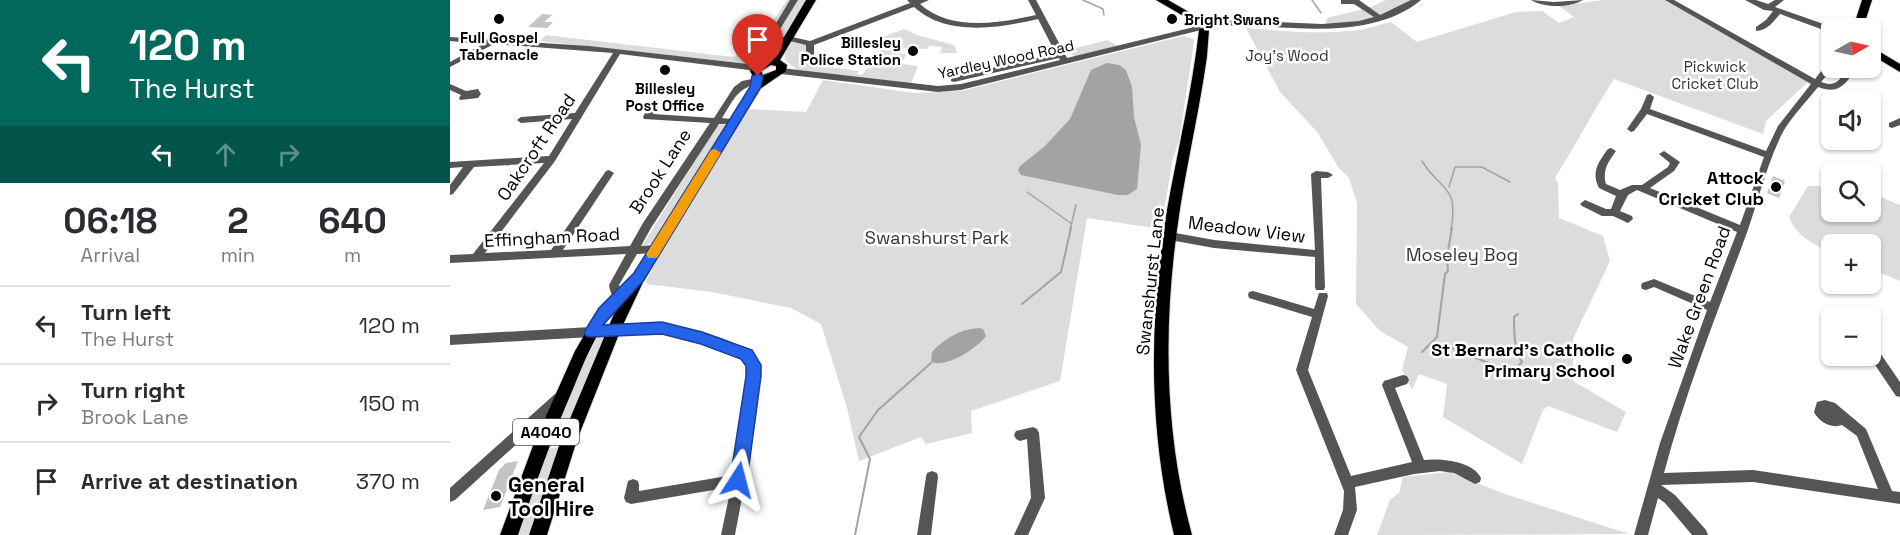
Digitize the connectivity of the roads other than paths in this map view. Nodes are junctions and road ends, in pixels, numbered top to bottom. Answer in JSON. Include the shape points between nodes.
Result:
{"nodes":[{"id":1,"x":794,"y":0,"type":"edge"},
{"id":2,"x":811,"y":0,"type":"edge"},
{"id":3,"x":925,"y":0,"type":"edge"},
{"id":4,"x":1032,"y":0,"type":"edge"},
{"id":5,"x":1161,"y":0,"type":"edge"},
{"id":6,"x":1417,"y":0,"type":"edge"},
{"id":7,"x":1535,"y":0,"type":"edge"},
{"id":8,"x":1579,"y":0,"type":"edge"},
{"id":9,"x":1669,"y":0,"type":"edge"},
{"id":10,"x":1749,"y":0,"type":"edge"},
{"id":11,"x":1780,"y":0,"type":"edge"},
{"id":12,"x":1867,"y":0,"type":"edge"},
{"id":13,"x":913,"y":2,"type":"edge"},
{"id":14,"x":1344,"y":2,"type":"dead end"},
{"id":15,"x":1767,"y":8,"type":"junction"},
{"id":16,"x":1778,"y":12,"type":"junction"},
{"id":17,"x":1041,"y":16,"type":"junction"},
{"id":18,"x":1861,"y":18,"type":"edge"},
{"id":19,"x":1381,"y":19,"type":"junction"},
{"id":20,"x":1821,"y":26,"type":"edge"},
{"id":21,"x":1203,"y":27,"type":"junction"},
{"id":22,"x":1760,"y":29,"type":"dead end"},
{"id":23,"x":450,"y":39,"type":"edge"},
{"id":24,"x":787,"y":39,"type":"junction"},
{"id":25,"x":494,"y":41,"type":"junction"},
{"id":26,"x":810,"y":44,"type":"junction"},
{"id":27,"x":618,"y":51,"type":"junction"},
{"id":28,"x":1881,"y":57,"type":"edge"},
{"id":29,"x":1063,"y":58,"type":"junction"},
{"id":30,"x":774,"y":62,"type":"junction"},
{"id":31,"x":814,"y":64,"type":"dead end"},
{"id":32,"x":450,"y":65,"type":"edge"},
{"id":33,"x":1900,"y":69,"type":"edge"},
{"id":34,"x":781,"y":71,"type":"junction"},
{"id":35,"x":759,"y":78,"type":"junction"},
{"id":36,"x":1822,"y":78,"type":"edge"},
{"id":37,"x":1845,"y":78,"type":"edge"},
{"id":38,"x":954,"y":79,"type":"dead end"},
{"id":39,"x":450,"y":87,"type":"edge"},
{"id":40,"x":1815,"y":89,"type":"junction"},
{"id":41,"x":466,"y":94,"type":"dead end"},
{"id":42,"x":1650,"y":97,"type":"dead end"},
{"id":43,"x":654,"y":103,"type":"dead end"},
{"id":44,"x":1645,"y":110,"type":"junction"},
{"id":45,"x":579,"y":116,"type":"junction"},
{"id":46,"x":521,"y":120,"type":"dead end"},
{"id":47,"x":715,"y":121,"type":"junction"},
{"id":48,"x":735,"y":122,"type":"junction"},
{"id":49,"x":1631,"y":129,"type":"dead end"},
{"id":50,"x":1612,"y":151,"type":"dead end"},
{"id":51,"x":1664,"y":154,"type":"dead end"},
{"id":52,"x":1769,"y":155,"type":"junction"},
{"id":53,"x":552,"y":159,"type":"junction"},
{"id":54,"x":450,"y":165,"type":"edge"},
{"id":55,"x":470,"y":165,"type":"junction"},
{"id":56,"x":609,"y":174,"type":"dead end"},
{"id":57,"x":1328,"y":175,"type":"dead end"},
{"id":58,"x":1644,"y":188,"type":"junction"},
{"id":59,"x":450,"y":192,"type":"edge"},
{"id":60,"x":1620,"y":194,"type":"junction"},
{"id":61,"x":1585,"y":204,"type":"dead end"},
{"id":62,"x":1614,"y":212,"type":"junction"},
{"id":63,"x":1628,"y":219,"type":"dead end"},
{"id":64,"x":1743,"y":230,"type":"junction"},
{"id":65,"x":1170,"y":236,"type":"junction"},
{"id":66,"x":656,"y":249,"type":"junction"},
{"id":67,"x":634,"y":250,"type":"junction"},
{"id":68,"x":555,"y":253,"type":"junction"},
{"id":69,"x":1320,"y":254,"type":"junction"},
{"id":70,"x":476,"y":257,"type":"junction"},
{"id":71,"x":450,"y":259,"type":"edge"},
{"id":72,"x":639,"y":276,"type":"junction"},
{"id":73,"x":1650,"y":280,"type":"dead end"},
{"id":74,"x":1253,"y":295,"type":"dead end"},
{"id":75,"x":620,"y":296,"type":"junction"},
{"id":76,"x":1714,"y":308,"type":"junction"},
{"id":77,"x":1317,"y":314,"type":"junction"},
{"id":78,"x":614,"y":329,"type":"junction"},
{"id":79,"x":591,"y":332,"type":"junction"},
{"id":80,"x":450,"y":340,"type":"edge"},
{"id":81,"x":1881,"y":364,"type":"edge"},
{"id":82,"x":1403,"y":380,"type":"dead end"},
{"id":83,"x":1900,"y":392,"type":"edge"},
{"id":84,"x":561,"y":397,"type":"junction"},
{"id":85,"x":1841,"y":417,"type":"dead end"},
{"id":86,"x":521,"y":432,"type":"junction"},
{"id":87,"x":545,"y":435,"type":"junction"},
{"id":88,"x":1020,"y":435,"type":"dead end"},
{"id":89,"x":569,"y":440,"type":"junction"},
{"id":90,"x":1421,"y":468,"type":"junction"},
{"id":91,"x":932,"y":477,"type":"dead end"},
{"id":92,"x":1475,"y":478,"type":"dead end"},
{"id":93,"x":738,"y":480,"type":"junction"},
{"id":94,"x":1348,"y":483,"type":"junction"},
{"id":95,"x":1654,"y":484,"type":"junction"},
{"id":96,"x":633,"y":485,"type":"dead end"},
{"id":97,"x":450,"y":496,"type":"edge"},
{"id":98,"x":1894,"y":496,"type":"edge"},
{"id":99,"x":509,"y":535,"type":"edge"},
{"id":100,"x":538,"y":535,"type":"edge"},
{"id":101,"x":728,"y":535,"type":"edge"},
{"id":102,"x":924,"y":535,"type":"edge"},
{"id":103,"x":1021,"y":535,"type":"edge"},
{"id":104,"x":1183,"y":535,"type":"edge"},
{"id":105,"x":1341,"y":535,"type":"edge"},
{"id":106,"x":1641,"y":535,"type":"edge"},
{"id":107,"x":1701,"y":535,"type":"edge"}],
"edges":[{"from":1,"to":24,"type":"street","via":[[773,35]]},
{"from":2,"to":24,"type":"main road"},
{"from":3,"to":13,"type":"street"},
{"from":4,"to":17,"type":"street"},
{"from":5,"to":21,"type":"main road"},
{"from":6,"to":19,"type":"street","name":"Yardley Wood Road"},
{"from":7,"to":8,"type":"street","via":[[1554,4]]},
{"from":9,"to":40,"type":"street"},
{"from":10,"to":15,"type":"street"},
{"from":11,"to":15,"type":"street"},
{"from":12,"to":18,"type":"main road"},
{"from":13,"to":17,"type":"street","via":[[938,17],[973,24],[1007,24]]},
{"from":13,"to":26,"type":"street"},
{"from":14,"to":19,"type":"street","via":[[1356,2]]},
{"from":15,"to":16,"type":"street"},
{"from":16,"to":20,"type":"street"},
{"from":16,"to":22,"type":"street"},
{"from":17,"to":29,"type":"street"},
{"from":19,"to":21,"type":"street","name":"Yardley Wood Road","via":[[1346,26],[1233,23]]},
{"from":21,"to":29,"type":"street","name":"Yardley Wood Road"},
{"from":21,"to":65,"type":"main road","name":"Swanshurst Lane"},
{"from":23,"to":25,"type":"street"},
{"from":24,"to":26,"type":"street"},
{"from":24,"to":30,"type":"main road"},
{"from":25,"to":27,"type":"street"},
{"from":25,"to":32,"type":"street"},
{"from":26,"to":31,"type":"street","via":[[810,63]]},
{"from":27,"to":35,"type":"street"},
{"from":27,"to":45,"type":"street","name":"Oakcroft Road"},
{"from":28,"to":33,"type":"main road"},
{"from":29,"to":34,"type":"street","name":"Yardley Wood Road","via":[[961,87],[938,89]]},
{"from":29,"to":38,"type":"street","name":"Yardley Wood Road"},
{"from":30,"to":34,"type":"main road","via":[[782,65]]},
{"from":30,"to":35,"type":"main road","via":[[764,63]]},
{"from":34,"to":35,"type":"main road"},
{"from":35,"to":47,"type":"street","name":"Brook Lane","via":[[737,89]]},
{"from":35,"to":48,"type":"main road","name":"Brook Lane","number":"A4040"},
{"from":36,"to":40,"type":"street","name":"Wake Green Road"},
{"from":37,"to":40,"type":"street","via":[[1838,86]]},
{"from":39,"to":41,"type":"street"},
{"from":40,"to":52,"type":"street","name":"Wake Green Road","via":[[1781,128]]},
{"from":42,"to":44,"type":"street"},
{"from":43,"to":47,"type":"street","via":[[646,117]]},
{"from":44,"to":49,"type":"street"},
{"from":44,"to":52,"type":"street"},
{"from":45,"to":46,"type":"street"},
{"from":45,"to":53,"type":"street","name":"Oakcroft Road"},
{"from":47,"to":48,"type":"street"},
{"from":47,"to":67,"type":"street","name":"Brook Lane"},
{"from":48,"to":66,"type":"main road","name":"Brook Lane","number":"A4040"},
{"from":50,"to":60,"type":"street","via":[[1599,169],[1598,178],[1602,186]]},
{"from":51,"to":58,"type":"street","via":[[1674,162],[1671,169]]},
{"from":52,"to":64,"type":"street","name":"Wake Green Road"},
{"from":53,"to":55,"type":"street"},
{"from":53,"to":70,"type":"street","name":"Oakcroft Road"},
{"from":54,"to":55,"type":"street"},
{"from":55,"to":59,"type":"street"},
{"from":56,"to":68,"type":"street"},
{"from":57,"to":69,"type":"street","name":"Meadow View","via":[[1316,174]]},
{"from":58,"to":60,"type":"street","via":[[1631,188]]},
{"from":58,"to":64,"type":"street"},
{"from":60,"to":62,"type":"street"},
{"from":61,"to":62,"type":"street","via":[[1605,213]]},
{"from":62,"to":63,"type":"street"},
{"from":64,"to":76,"type":"street","name":"Wake Green Road"},
{"from":65,"to":69,"type":"street","name":"Meadow View"},
{"from":65,"to":104,"type":"main road","name":"Swanshurst Lane","via":[[1159,360],[1161,407],[1168,473]]},
{"from":66,"to":67,"type":"street","name":"Effingham Road"},
{"from":66,"to":72,"type":"main road","name":"Brook Lane","number":"A4040"},
{"from":67,"to":68,"type":"street","name":"Effingham Road"},
{"from":67,"to":75,"type":"street","name":"Brook Lane","via":[[614,285]]},
{"from":68,"to":70,"type":"street","name":"Effingham Road"},
{"from":69,"to":77,"type":"street","name":"Meadow View"},
{"from":70,"to":71,"type":"street","name":"Effingham Road"},
{"from":72,"to":75,"type":"main road","name":"Brook Lane","number":"A4040"},
{"from":72,"to":78,"type":"main road","name":"Brook Lane","number":"A4040"},
{"from":73,"to":76,"type":"street"},
{"from":74,"to":77,"type":"street"},
{"from":75,"to":79,"type":"main road","name":"Brook Lane","number":"A4040"},
{"from":76,"to":95,"type":"street","name":"Wake Green Road"},
{"from":77,"to":94,"type":"street","name":"Meadow View","via":[[1302,370]]},
{"from":78,"to":79,"type":"main road"},
{"from":78,"to":89,"type":"main road","name":"Brook Lane","number":"A4040"},
{"from":78,"to":93,"type":"street","via":[[662,328],[747,354],[754,365]]},
{"from":79,"to":80,"type":"street"},
{"from":79,"to":84,"type":"main road","name":"Brook Lane","number":"A4040"},
{"from":81,"to":83,"type":"street"},
{"from":82,"to":90,"type":"street","via":[[1388,386]]},
{"from":84,"to":86,"type":"street"},
{"from":84,"to":87,"type":"main road","name":"Brook Lane","number":"A4040"},
{"from":85,"to":98,"type":"street","via":[[1862,433]]},
{"from":86,"to":87,"type":"street","via":[[529,428]]},
{"from":86,"to":97,"type":"street"},
{"from":87,"to":89,"type":"main road"},
{"from":87,"to":99,"type":"main road","name":"Brook Lane","number":"A4040"},
{"from":88,"to":103,"type":"street","via":[[1033,433],[1038,498]]},
{"from":89,"to":100,"type":"main road","name":"Brook Lane","number":"A4040"},
{"from":90,"to":92,"type":"street","via":[[1447,465]]},
{"from":90,"to":94,"type":"street"},
{"from":91,"to":102,"type":"street"},
{"from":93,"to":96,"type":"street","via":[[631,498]]},
{"from":93,"to":101,"type":"street"},
{"from":94,"to":105,"type":"street","via":[[1350,510]]},
{"from":95,"to":98,"type":"street","via":[[1753,476]]},
{"from":95,"to":106,"type":"street","name":"Wake Green Road"},
{"from":95,"to":107,"type":"street"}]}
